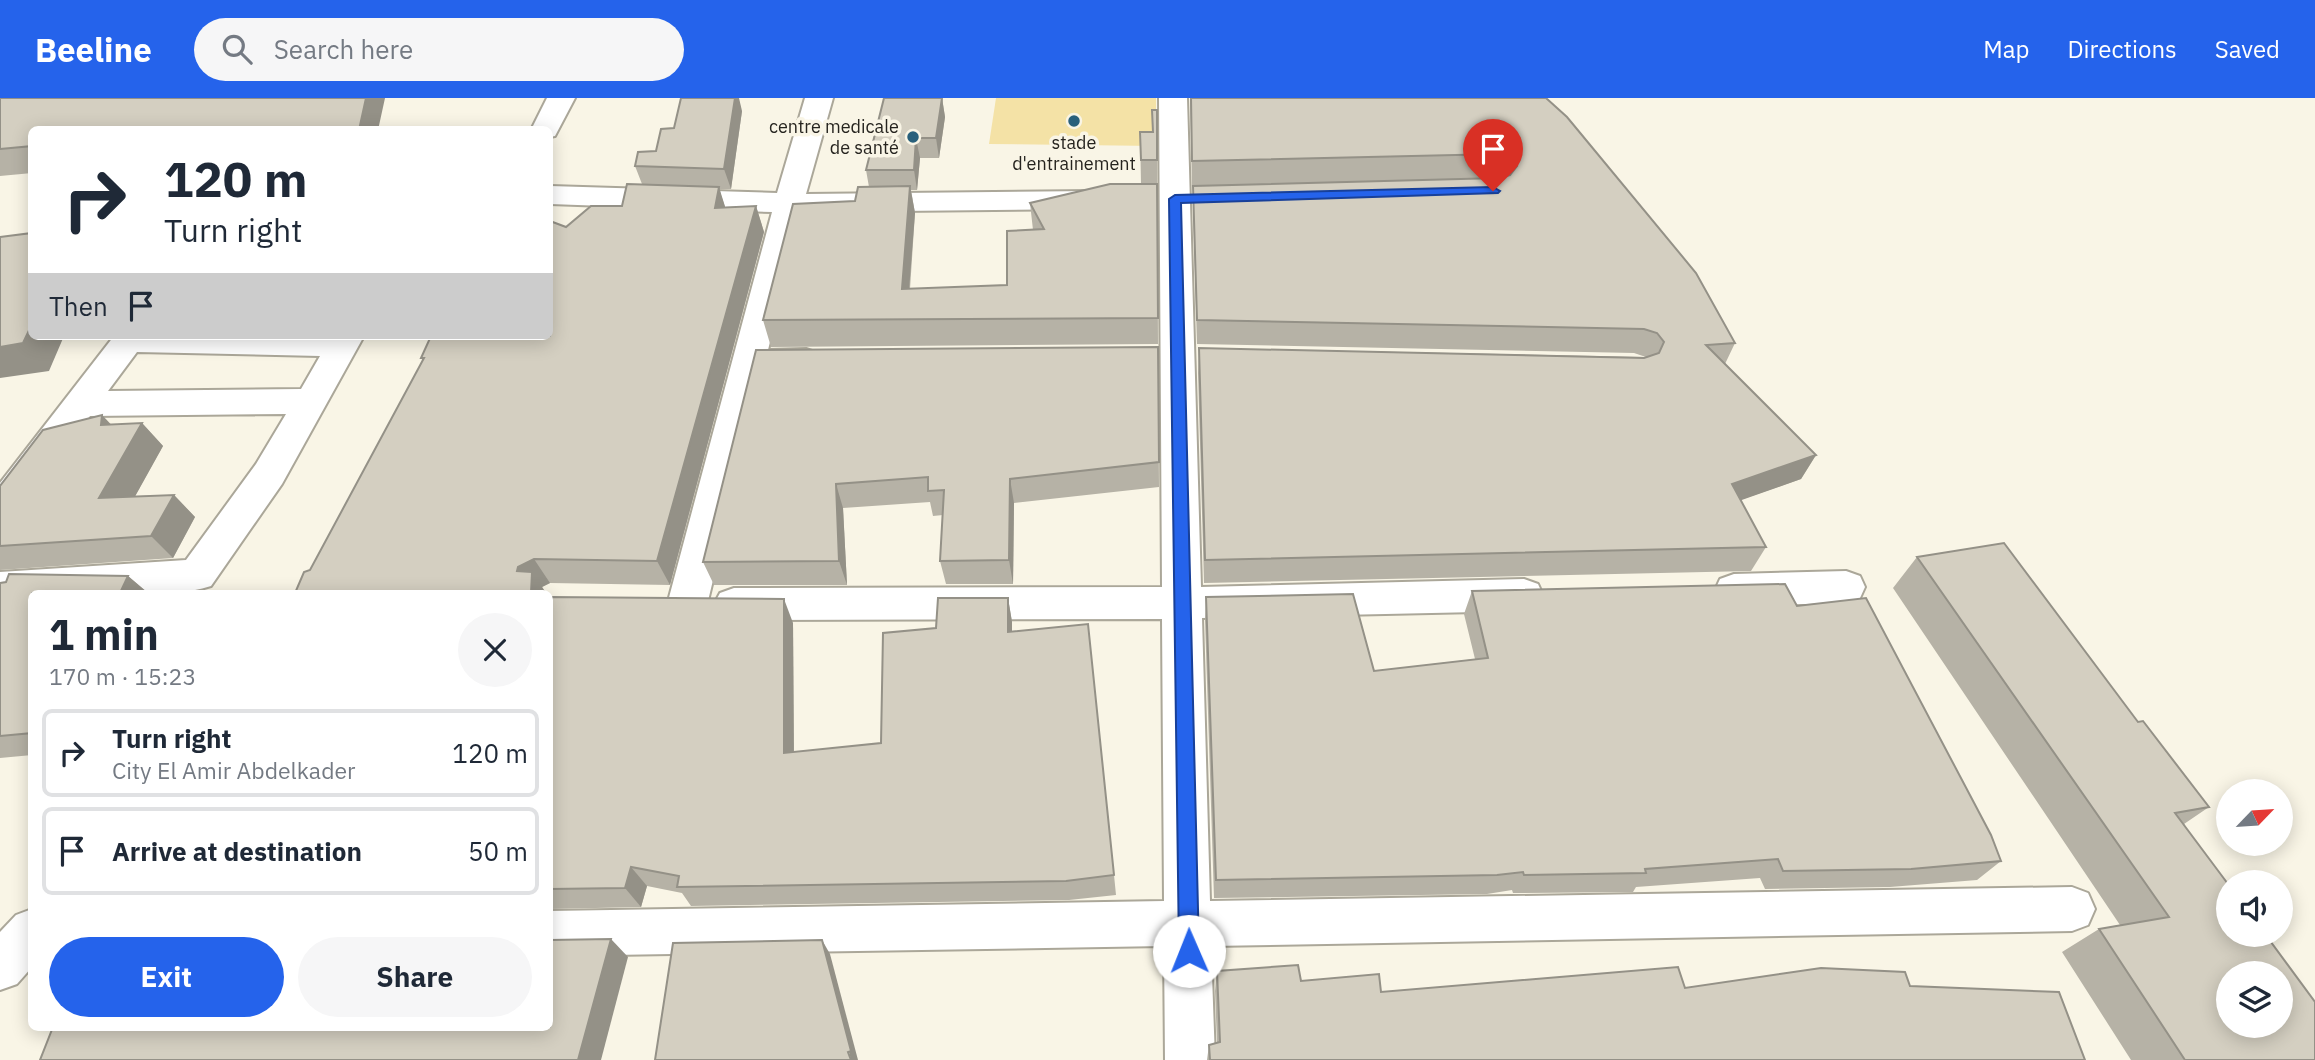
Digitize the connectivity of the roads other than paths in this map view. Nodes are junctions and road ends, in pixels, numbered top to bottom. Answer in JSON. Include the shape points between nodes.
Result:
{"nodes":[{"id":1,"x":561,"y":98,"type":"edge"},
{"id":2,"x":819,"y":98,"type":"edge"},
{"id":3,"x":1173,"y":98,"type":"edge"},
{"id":4,"x":547,"y":126,"type":"edge"},
{"id":5,"x":553,"y":195,"type":"edge"},
{"id":6,"x":1161,"y":199,"type":"junction"},
{"id":7,"x":789,"y":203,"type":"junction"},
{"id":8,"x":345,"y":340,"type":"edge"},
{"id":9,"x":831,"y":361,"type":"edge"},
{"id":10,"x":748,"y":362,"type":"junction"},
{"id":11,"x":310,"y":401,"type":"junction"},
{"id":12,"x":80,"y":404,"type":"junction"},
{"id":13,"x":0,"y":510,"type":"edge"},
{"id":14,"x":1846,"y":587,"type":"dead end"},
{"id":15,"x":0,"y":588,"type":"edge"},
{"id":16,"x":1694,"y":591,"type":"edge"},
{"id":17,"x":1555,"y":594,"type":"edge"},
{"id":18,"x":1181,"y":603,"type":"junction"},
{"id":19,"x":646,"y":604,"type":"edge"},
{"id":20,"x":687,"y":604,"type":"junction"},
{"id":21,"x":2072,"y":909,"type":"dead end"},
{"id":22,"x":1189,"y":924,"type":"junction"},
{"id":23,"x":553,"y":934,"type":"edge"},
{"id":24,"x":1190,"y":1060,"type":"edge"}],
"edges":[{"from":1,"to":4,"type":"street"},
{"from":2,"to":7,"type":"street"},
{"from":3,"to":6,"type":"street"},
{"from":5,"to":7,"type":"street"},
{"from":6,"to":7,"type":"street"},
{"from":6,"to":18,"type":"street","via":[[1178,358]]},
{"from":7,"to":10,"type":"street"},
{"from":8,"to":11,"type":"street"},
{"from":8,"to":12,"type":"street","via":[[128,341]]},
{"from":9,"to":10,"type":"street"},
{"from":10,"to":20,"type":"street"},
{"from":11,"to":12,"type":"street"},
{"from":11,"to":15,"type":"street","via":[[269,474],[197,575]]},
{"from":12,"to":13,"type":"street"},
{"from":14,"to":16,"type":"street"},
{"from":17,"to":18,"type":"street"},
{"from":18,"to":20,"type":"street"},
{"from":18,"to":22,"type":"street"},
{"from":19,"to":20,"type":"street"},
{"from":21,"to":22,"type":"street"},
{"from":22,"to":23,"type":"street"},
{"from":22,"to":24,"type":"street"}]}
